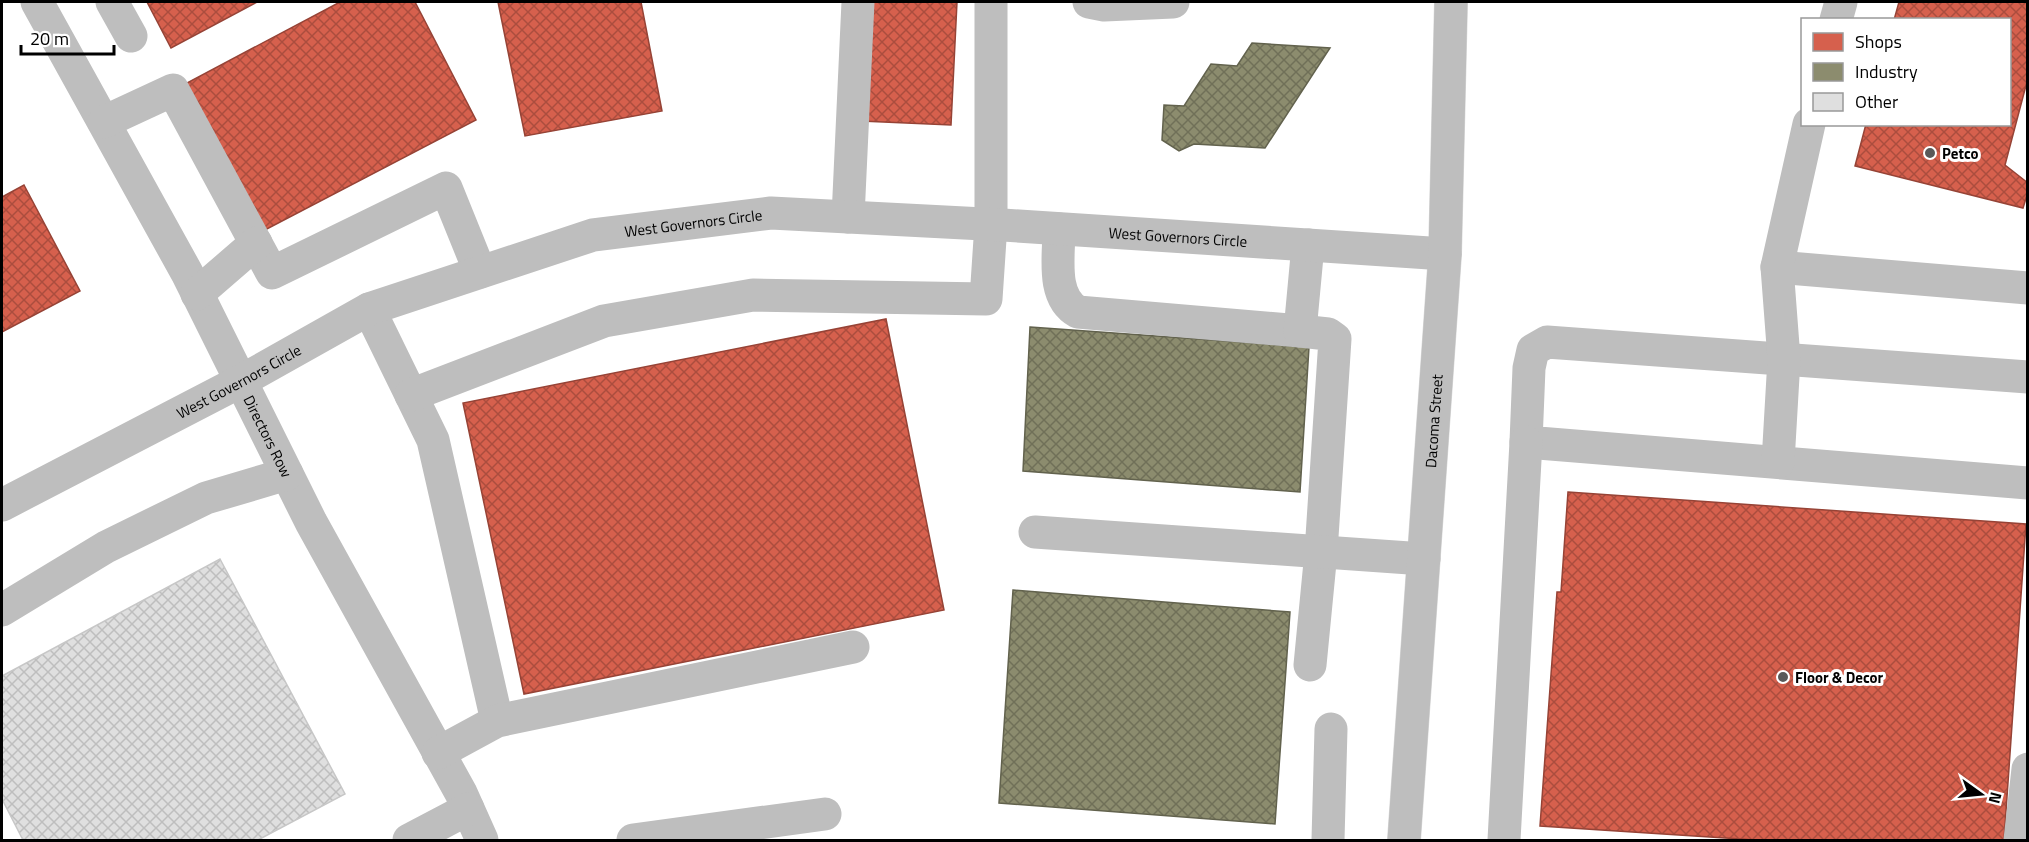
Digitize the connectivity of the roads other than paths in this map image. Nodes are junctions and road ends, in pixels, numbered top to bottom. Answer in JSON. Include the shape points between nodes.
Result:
{"nodes":[{"id":1,"x":112,"y":2,"type":"edge"},
{"id":2,"x":858,"y":2,"type":"edge"},
{"id":3,"x":991,"y":2,"type":"edge"},
{"id":4,"x":1089,"y":2,"type":"edge"},
{"id":5,"x":1173,"y":2,"type":"edge"},
{"id":6,"x":1451,"y":2,"type":"edge"},
{"id":7,"x":1841,"y":2,"type":"edge"},
{"id":8,"x":44,"y":4,"type":"edge"},
{"id":9,"x":1837,"y":18,"type":"edge"},
{"id":10,"x":131,"y":36,"type":"dead end"},
{"id":11,"x":104,"y":122,"type":"junction"},
{"id":12,"x":1809,"y":126,"type":"edge"},
{"id":13,"x":848,"y":217,"type":"junction"},
{"id":14,"x":991,"y":224,"type":"junction"},
{"id":15,"x":1059,"y":229,"type":"junction"},
{"id":16,"x":256,"y":243,"type":"junction"},
{"id":17,"x":1308,"y":245,"type":"junction"},
{"id":18,"x":1445,"y":254,"type":"junction"},
{"id":19,"x":1777,"y":267,"type":"junction"},
{"id":20,"x":480,"y":272,"type":"junction"},
{"id":21,"x":2028,"y":288,"type":"edge"},
{"id":22,"x":197,"y":294,"type":"junction"},
{"id":23,"x":369,"y":309,"type":"junction"},
{"id":24,"x":1300,"y":332,"type":"junction"},
{"id":25,"x":1784,"y":359,"type":"junction"},
{"id":26,"x":2028,"y":377,"type":"edge"},
{"id":27,"x":241,"y":381,"type":"junction"},
{"id":28,"x":411,"y":395,"type":"junction"},
{"id":29,"x":1526,"y":441,"type":"junction"},
{"id":30,"x":1778,"y":462,"type":"junction"},
{"id":31,"x":287,"y":474,"type":"junction"},
{"id":32,"x":2028,"y":483,"type":"edge"},
{"id":33,"x":2,"y":505,"type":"edge"},
{"id":34,"x":1035,"y":532,"type":"dead end"},
{"id":35,"x":1322,"y":552,"type":"junction"},
{"id":36,"x":1424,"y":559,"type":"junction"},
{"id":37,"x":2,"y":610,"type":"edge"},
{"id":38,"x":853,"y":647,"type":"dead end"},
{"id":39,"x":1310,"y":665,"type":"dead end"},
{"id":40,"x":497,"y":721,"type":"junction"},
{"id":41,"x":1331,"y":729,"type":"dead end"},
{"id":42,"x":438,"y":753,"type":"junction"},
{"id":43,"x":2028,"y":769,"type":"edge"},
{"id":44,"x":468,"y":809,"type":"junction"},
{"id":45,"x":825,"y":814,"type":"dead end"},
{"id":46,"x":409,"y":840,"type":"edge"},
{"id":47,"x":482,"y":840,"type":"edge"},
{"id":48,"x":633,"y":840,"type":"edge"},
{"id":49,"x":1328,"y":840,"type":"edge"},
{"id":50,"x":1404,"y":840,"type":"edge"},
{"id":51,"x":1504,"y":840,"type":"edge"},
{"id":52,"x":2020,"y":840,"type":"edge"}],
"edges":[{"from":1,"to":10,"type":"street"},
{"from":2,"to":13,"type":"street"},
{"from":3,"to":14,"type":"street"},
{"from":4,"to":5,"type":"street"},
{"from":6,"to":18,"type":"street","name":"Dacoma Street"},
{"from":7,"to":9,"type":"street"},
{"from":8,"to":11,"type":"street","name":"Directors Row"},
{"from":11,"to":16,"type":"street","via":[[173,90]]},
{"from":11,"to":22,"type":"street","name":"Directors Row"},
{"from":12,"to":19,"type":"street"},
{"from":13,"to":14,"type":"street","name":"West Governors Circle"},
{"from":13,"to":20,"type":"street","name":"West Governors Circle","via":[[771,213],[593,235]]},
{"from":14,"to":15,"type":"street","name":"West Governors Circle"},
{"from":14,"to":28,"type":"street","via":[[986,299],[753,295],[604,321]]},
{"from":15,"to":17,"type":"street","name":"West Governors Circle"},
{"from":15,"to":24,"type":"street","via":[[1059,288],[1069,307],[1078,312]]},
{"from":16,"to":20,"type":"street","via":[[272,273],[446,188]]},
{"from":16,"to":22,"type":"street"},
{"from":17,"to":18,"type":"street","name":"West Governors Circle"},
{"from":17,"to":24,"type":"street"},
{"from":18,"to":36,"type":"street","name":"Dacoma Street"},
{"from":19,"to":21,"type":"street"},
{"from":19,"to":25,"type":"street"},
{"from":20,"to":23,"type":"street","name":"West Governors Circle"},
{"from":22,"to":27,"type":"street","name":"Directors Row"},
{"from":23,"to":27,"type":"street","name":"West Governors Circle"},
{"from":23,"to":28,"type":"street"},
{"from":24,"to":35,"type":"street","via":[[1328,334],[1335,339]]},
{"from":25,"to":26,"type":"street"},
{"from":25,"to":29,"type":"street","via":[[1546,342],[1533,350],[1529,368]]},
{"from":25,"to":30,"type":"street"},
{"from":27,"to":31,"type":"street","name":"Directors Row"},
{"from":27,"to":33,"type":"street","name":"West Governors Circle"},
{"from":28,"to":40,"type":"street","via":[[433,440]]},
{"from":29,"to":30,"type":"street"},
{"from":29,"to":51,"type":"street"},
{"from":30,"to":32,"type":"street"},
{"from":31,"to":37,"type":"street","via":[[206,498],[106,547]]},
{"from":31,"to":42,"type":"street","name":"Directors Row"},
{"from":34,"to":35,"type":"street"},
{"from":35,"to":36,"type":"street"},
{"from":35,"to":39,"type":"street"},
{"from":36,"to":50,"type":"street","name":"Dacoma Street"},
{"from":38,"to":40,"type":"street"},
{"from":40,"to":42,"type":"street"},
{"from":41,"to":49,"type":"street"},
{"from":42,"to":44,"type":"street","name":"Directors Row"},
{"from":43,"to":52,"type":"street"},
{"from":44,"to":46,"type":"street"},
{"from":44,"to":47,"type":"street","name":"Directors Row"},
{"from":45,"to":48,"type":"street"}]}
